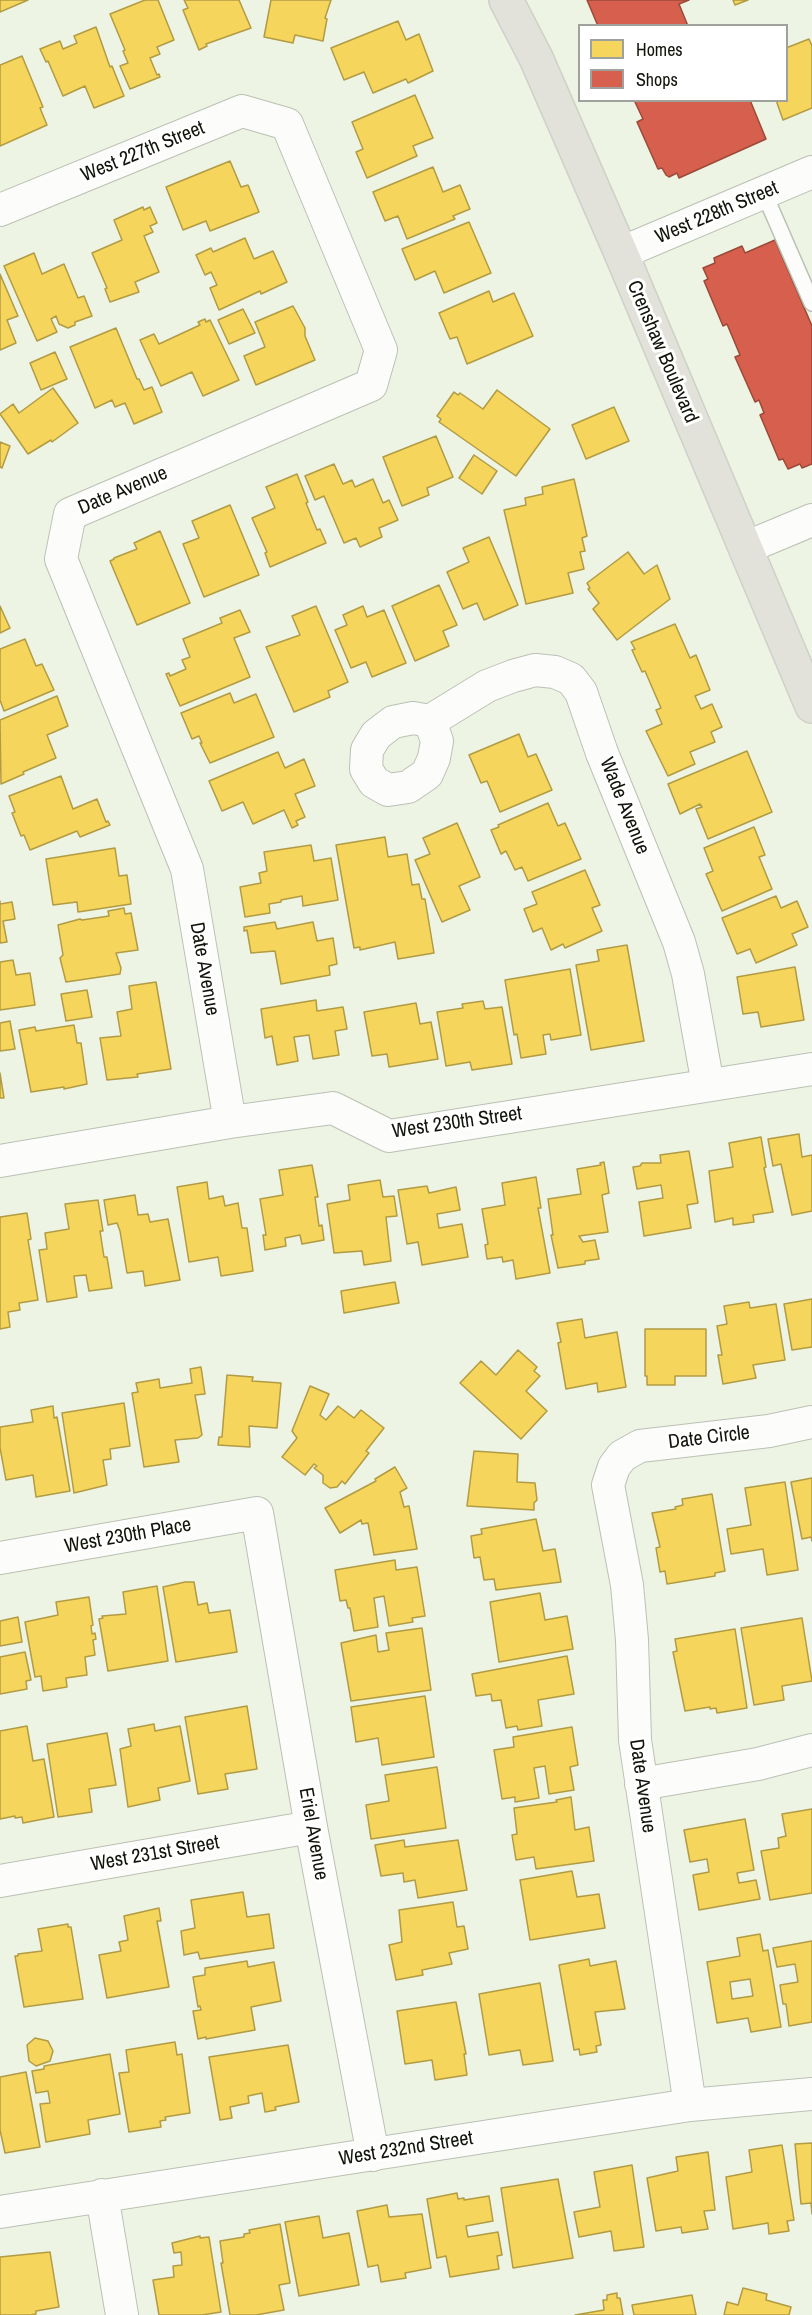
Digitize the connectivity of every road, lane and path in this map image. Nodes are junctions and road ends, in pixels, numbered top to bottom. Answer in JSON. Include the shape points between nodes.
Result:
{"nodes":[{"id":1,"x":506,"y":0,"type":"edge"},
{"id":2,"x":287,"y":123,"type":"joint"},
{"id":3,"x":812,"y":172,"type":"edge"},
{"id":4,"x":764,"y":193,"type":"junction"},
{"id":5,"x":0,"y":210,"type":"edge"},
{"id":6,"x":621,"y":253,"type":"junction"},
{"id":7,"x":812,"y":303,"type":"edge"},
{"id":8,"x":812,"y":520,"type":"edge"},
{"id":9,"x":745,"y":548,"type":"junction"},
{"id":10,"x":812,"y":706,"type":"edge"},
{"id":11,"x":430,"y":721,"type":"dead end"},
{"id":12,"x":812,"y":1069,"type":"edge"},
{"id":13,"x":708,"y":1085,"type":"junction"},
{"id":14,"x":230,"y":1122,"type":"junction"},
{"id":15,"x":0,"y":1161,"type":"edge"},
{"id":16,"x":812,"y":1422,"type":"edge"},
{"id":17,"x":614,"y":1467,"type":"joint"},
{"id":18,"x":257,"y":1513,"type":"joint"},
{"id":19,"x":0,"y":1558,"type":"edge"},
{"id":20,"x":812,"y":1750,"type":"edge"},
{"id":21,"x":641,"y":1784,"type":"junction"},
{"id":22,"x":311,"y":1827,"type":"junction"},
{"id":23,"x":0,"y":1881,"type":"edge"},
{"id":24,"x":812,"y":2094,"type":"edge"},
{"id":25,"x":690,"y":2105,"type":"junction"},
{"id":26,"x":373,"y":2155,"type":"junction"},
{"id":27,"x":102,"y":2195,"type":"junction"},
{"id":28,"x":0,"y":2212,"type":"edge"},
{"id":29,"x":122,"y":2315,"type":"edge"}],
"edges":[{"from":1,"to":6,"type":"main road","name":"Crenshaw Boulevard","via":[[536,58]]},
{"from":2,"to":5,"type":"street","name":"West 227th Street","via":[[242,111]]},
{"from":2,"to":14,"type":"street","name":"Date Avenue","via":[[381,350],[371,385],[70,514],[61,558],[187,869]]},
{"from":3,"to":4,"type":"street","name":"West 228th Street"},
{"from":4,"to":6,"type":"street","name":"West 228th Street"},
{"from":4,"to":7,"type":"lane"},
{"from":6,"to":9,"type":"main road","name":"Crenshaw Boulevard"},
{"from":8,"to":9,"type":"street"},
{"from":9,"to":10,"type":"main road","name":"Crenshaw Boulevard"},
{"from":11,"to":13,"type":"street","name":"Wade Avenue","via":[[487,686],[535,670],[555,672],[570,679],[581,692],[679,942]]},
{"from":12,"to":13,"type":"street","name":"West 230th Street"},
{"from":13,"to":14,"type":"street","name":"West 230th Street","via":[[389,1136],[333,1108]]},
{"from":14,"to":15,"type":"street","name":"West 230th Street"},
{"from":16,"to":17,"type":"street","name":"Date Circle","via":[[640,1446],[622,1456]]},
{"from":17,"to":21,"type":"street","name":"Date Avenue","via":[[608,1485],[627,1586]]},
{"from":18,"to":19,"type":"street","name":"West 230th Place"},
{"from":18,"to":22,"type":"street","name":"Eriel Avenue"},
{"from":20,"to":21,"type":"street","via":[[758,1764]]},
{"from":21,"to":25,"type":"street","name":"Date Avenue"},
{"from":22,"to":23,"type":"street","name":"West 231st Street"},
{"from":22,"to":26,"type":"street","name":"Eriel Avenue"},
{"from":24,"to":25,"type":"street","name":"West 232nd Street"},
{"from":25,"to":26,"type":"street","name":"West 232nd Street"},
{"from":26,"to":27,"type":"street","name":"West 232nd Street"},
{"from":27,"to":28,"type":"street","name":"West 232nd Street"},
{"from":27,"to":29,"type":"street"}]}
